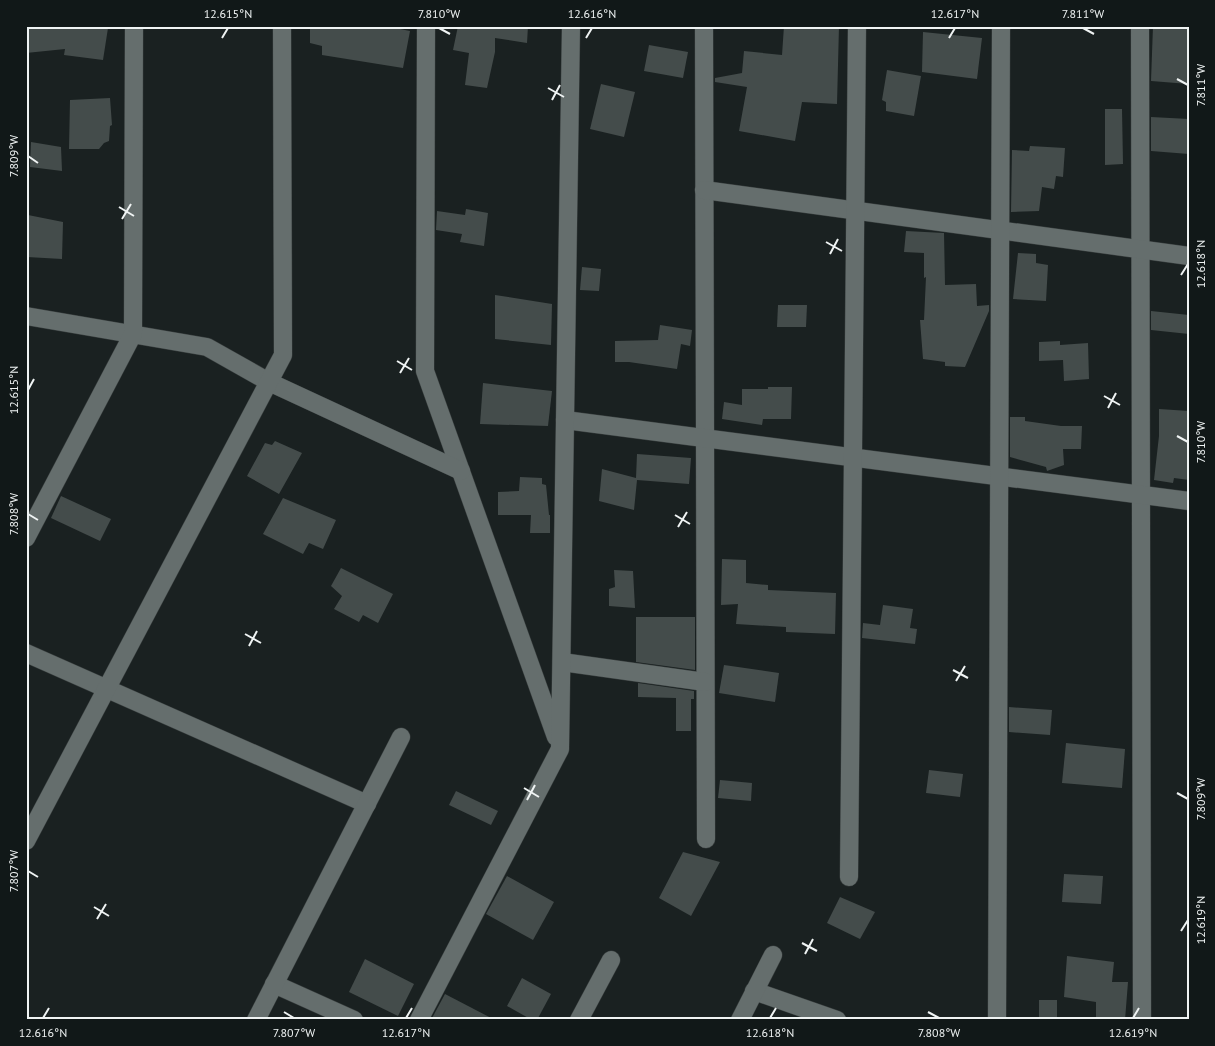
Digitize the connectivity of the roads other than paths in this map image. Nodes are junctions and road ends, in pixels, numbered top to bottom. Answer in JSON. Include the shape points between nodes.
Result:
{"nodes":[{"id":1,"x":134,"y":26,"type":"edge"},
{"id":2,"x":282,"y":26,"type":"edge"},
{"id":3,"x":426,"y":26,"type":"edge"},
{"id":4,"x":571,"y":26,"type":"edge"},
{"id":5,"x":704,"y":26,"type":"edge"},
{"id":6,"x":857,"y":26,"type":"edge"},
{"id":7,"x":1001,"y":26,"type":"edge"},
{"id":8,"x":1140,"y":26,"type":"edge"},
{"id":9,"x":704,"y":190,"type":"junction"},
{"id":10,"x":855,"y":211,"type":"junction"},
{"id":11,"x":1000,"y":230,"type":"junction"},
{"id":12,"x":1141,"y":249,"type":"junction"},
{"id":13,"x":1189,"y":256,"type":"edge"},
{"id":14,"x":26,"y":316,"type":"edge"},
{"id":15,"x":133,"y":334,"type":"junction"},
{"id":16,"x":269,"y":382,"type":"junction"},
{"id":17,"x":565,"y":420,"type":"junction"},
{"id":18,"x":705,"y":438,"type":"junction"},
{"id":19,"x":853,"y":458,"type":"junction"},
{"id":20,"x":461,"y":471,"type":"junction"},
{"id":21,"x":999,"y":477,"type":"junction"},
{"id":22,"x":1141,"y":495,"type":"junction"},
{"id":23,"x":1189,"y":501,"type":"edge"},
{"id":24,"x":26,"y":538,"type":"edge"},
{"id":25,"x":26,"y":653,"type":"edge"},
{"id":26,"x":562,"y":662,"type":"junction"},
{"id":27,"x":706,"y":682,"type":"junction"},
{"id":28,"x":107,"y":689,"type":"junction"},
{"id":29,"x":401,"y":737,"type":"dead end"},
{"id":30,"x":560,"y":749,"type":"junction"},
{"id":31,"x":367,"y":804,"type":"junction"},
{"id":32,"x":706,"y":839,"type":"dead end"},
{"id":33,"x":26,"y":841,"type":"edge"},
{"id":34,"x":848,"y":877,"type":"dead end"},
{"id":35,"x":773,"y":955,"type":"dead end"},
{"id":36,"x":611,"y":960,"type":"dead end"},
{"id":37,"x":274,"y":984,"type":"junction"},
{"id":38,"x":754,"y":991,"type":"junction"},
{"id":39,"x":256,"y":1020,"type":"edge"},
{"id":40,"x":354,"y":1020,"type":"edge"},
{"id":41,"x":419,"y":1020,"type":"edge"},
{"id":42,"x":579,"y":1020,"type":"edge"},
{"id":43,"x":740,"y":1020,"type":"edge"},
{"id":44,"x":837,"y":1020,"type":"edge"},
{"id":45,"x":997,"y":1020,"type":"edge"},
{"id":46,"x":1142,"y":1020,"type":"edge"}],
"edges":[{"from":1,"to":15,"type":"street"},
{"from":2,"to":16,"type":"street","via":[[283,355]]},
{"from":3,"to":20,"type":"street","via":[[425,371]]},
{"from":4,"to":17,"type":"street"},
{"from":5,"to":9,"type":"street"},
{"from":6,"to":10,"type":"street"},
{"from":7,"to":11,"type":"street"},
{"from":8,"to":12,"type":"street"},
{"from":9,"to":10,"type":"street"},
{"from":9,"to":18,"type":"street"},
{"from":10,"to":11,"type":"street"},
{"from":10,"to":19,"type":"street"},
{"from":11,"to":12,"type":"street"},
{"from":11,"to":21,"type":"street"},
{"from":12,"to":13,"type":"street"},
{"from":12,"to":22,"type":"street"},
{"from":14,"to":15,"type":"street"},
{"from":15,"to":16,"type":"street","via":[[207,347]]},
{"from":15,"to":24,"type":"street"},
{"from":16,"to":20,"type":"street"},
{"from":16,"to":28,"type":"street"},
{"from":17,"to":18,"type":"street"},
{"from":17,"to":26,"type":"street"},
{"from":18,"to":19,"type":"street"},
{"from":18,"to":27,"type":"street"},
{"from":19,"to":21,"type":"street"},
{"from":19,"to":34,"type":"street"},
{"from":20,"to":30,"type":"street"},
{"from":21,"to":22,"type":"street"},
{"from":21,"to":45,"type":"street"},
{"from":22,"to":23,"type":"street"},
{"from":22,"to":46,"type":"street"},
{"from":25,"to":28,"type":"street"},
{"from":26,"to":27,"type":"street"},
{"from":26,"to":30,"type":"street"},
{"from":27,"to":32,"type":"street"},
{"from":28,"to":31,"type":"street"},
{"from":28,"to":33,"type":"street"},
{"from":29,"to":31,"type":"street"},
{"from":30,"to":41,"type":"street"},
{"from":31,"to":37,"type":"street"},
{"from":35,"to":38,"type":"street"},
{"from":36,"to":42,"type":"street"},
{"from":37,"to":39,"type":"street"},
{"from":37,"to":40,"type":"street"},
{"from":38,"to":43,"type":"street"},
{"from":38,"to":44,"type":"street"}]}
